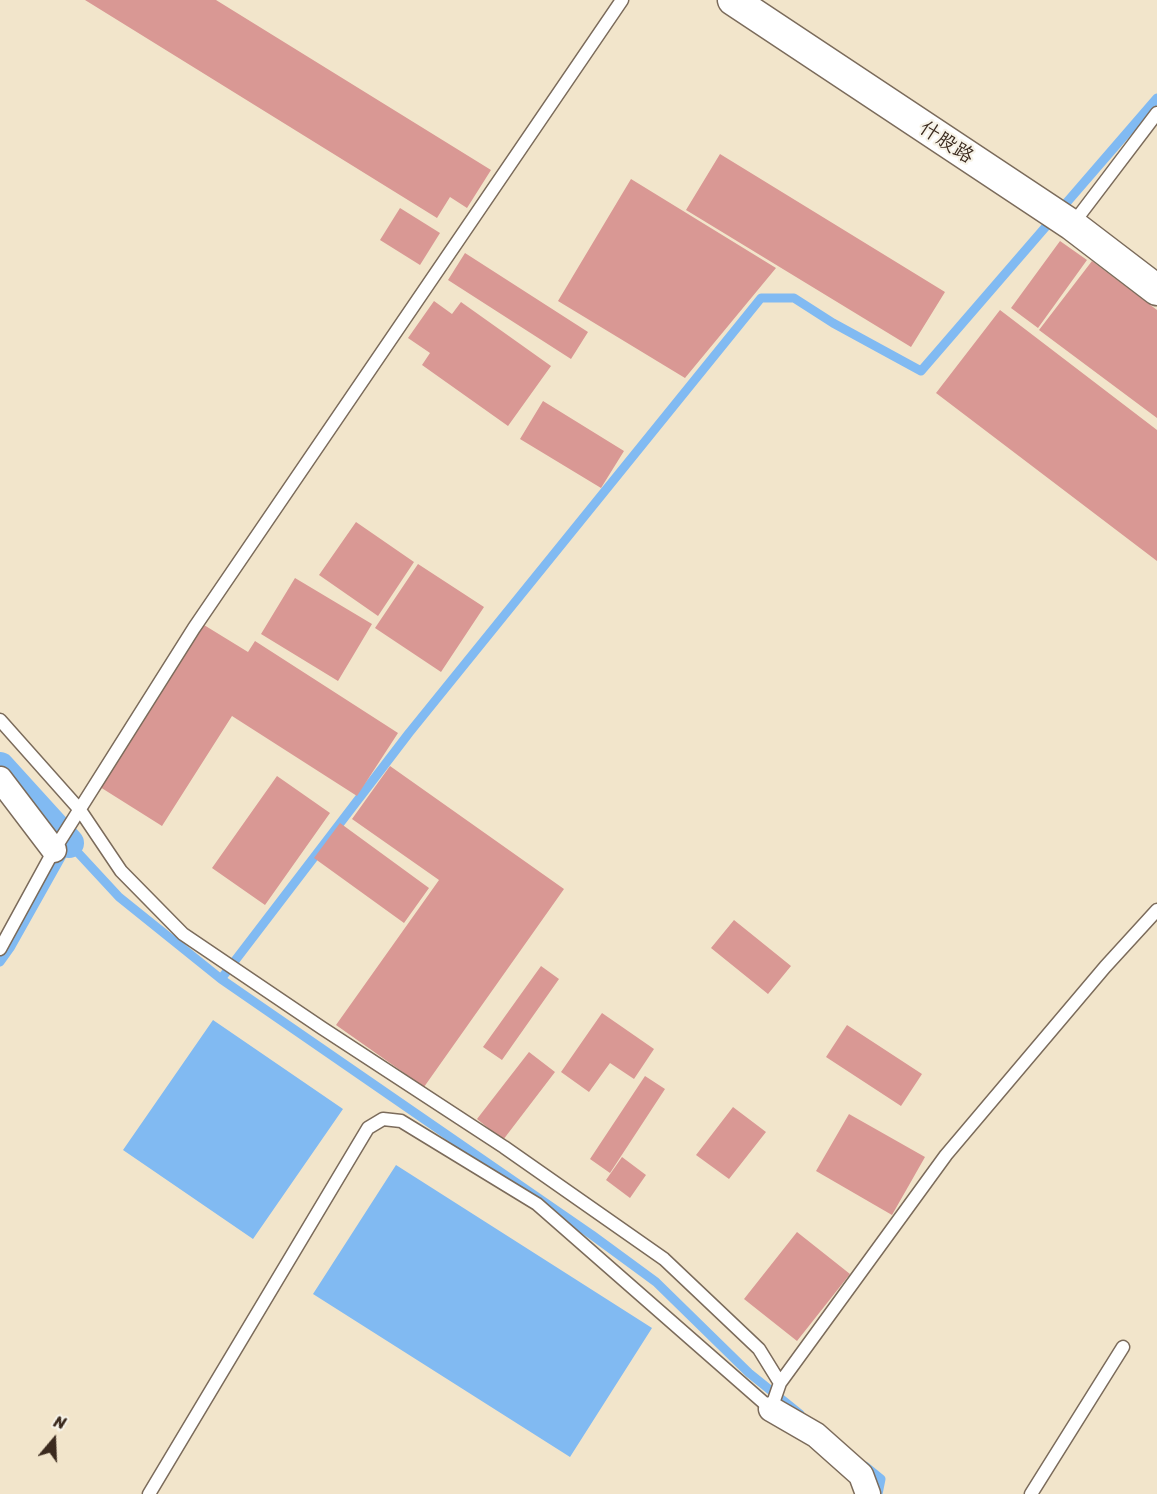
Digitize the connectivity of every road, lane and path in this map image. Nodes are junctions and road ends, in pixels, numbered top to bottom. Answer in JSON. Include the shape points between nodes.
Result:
{"nodes":[{"id":1,"x":622,"y":0,"type":"edge"},
{"id":2,"x":733,"y":0,"type":"edge"},
{"id":3,"x":1157,"y":113,"type":"edge"},
{"id":4,"x":1072,"y":225,"type":"junction"},
{"id":5,"x":1157,"y":290,"type":"edge"},
{"id":6,"x":0,"y":720,"type":"edge"},
{"id":7,"x":0,"y":779,"type":"edge"},
{"id":8,"x":80,"y":810,"type":"junction"},
{"id":9,"x":54,"y":850,"type":"junction"},
{"id":10,"x":1157,"y":910,"type":"edge"},
{"id":11,"x":0,"y":949,"type":"edge"},
{"id":12,"x":1123,"y":1347,"type":"dead end"},
{"id":13,"x":780,"y":1383,"type":"junction"},
{"id":14,"x":771,"y":1409,"type":"junction"},
{"id":15,"x":149,"y":1494,"type":"edge"},
{"id":16,"x":868,"y":1494,"type":"edge"},
{"id":17,"x":1030,"y":1494,"type":"edge"}],
"edges":[{"from":1,"to":8,"type":"lane","via":[[194,628]]},
{"from":2,"to":4,"type":"street","name":"什股路"},
{"from":3,"to":4,"type":"lane"},
{"from":4,"to":5,"type":"street","name":"什股路"},
{"from":6,"to":8,"type":"lane"},
{"from":7,"to":9,"type":"street"},
{"from":8,"to":9,"type":"lane"},
{"from":8,"to":13,"type":"lane","via":[[121,871],[183,934],[504,1147],[664,1259],[759,1349]]},
{"from":9,"to":11,"type":"lane"},
{"from":10,"to":13,"type":"lane","via":[[946,1155]]},
{"from":12,"to":17,"type":"lane"},
{"from":13,"to":14,"type":"lane"},
{"from":14,"to":15,"type":"lane","via":[[537,1204],[401,1121],[384,1119],[368,1128]]},
{"from":14,"to":16,"type":"street","via":[[816,1435],[861,1475]]}]}
